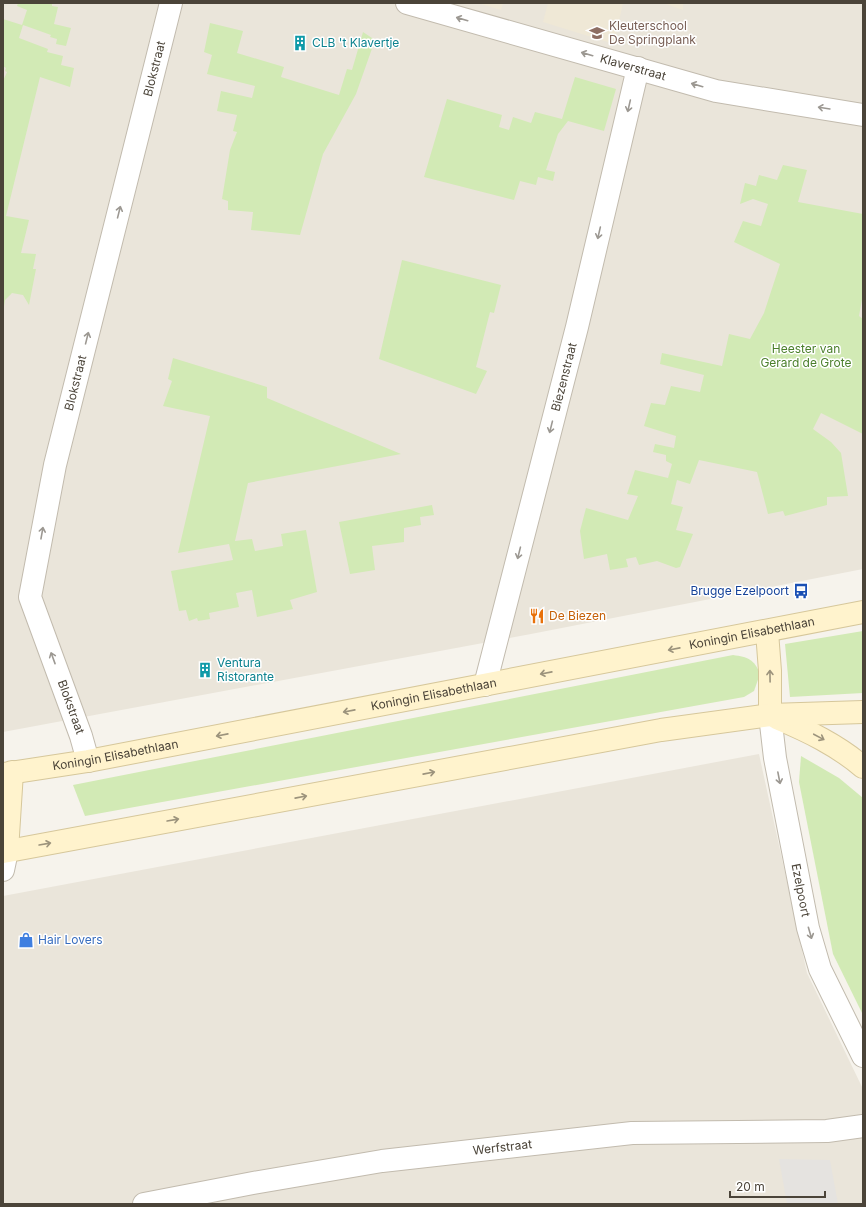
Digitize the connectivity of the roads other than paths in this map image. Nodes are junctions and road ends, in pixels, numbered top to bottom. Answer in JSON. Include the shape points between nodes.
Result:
{"nodes":[{"id":1,"x":171,"y":3,"type":"edge"},
{"id":2,"x":407,"y":3,"type":"edge"},
{"id":3,"x":638,"y":68,"type":"junction"},
{"id":4,"x":863,"y":115,"type":"edge"},
{"id":5,"x":863,"y":612,"type":"edge"},
{"id":6,"x":767,"y":632,"type":"junction"},
{"id":7,"x":485,"y":685,"type":"junction"},
{"id":8,"x":863,"y":712,"type":"edge"},
{"id":9,"x":770,"y":715,"type":"junction"},
{"id":10,"x":88,"y":761,"type":"junction"},
{"id":11,"x":863,"y":767,"type":"edge"},
{"id":12,"x":8,"y":773,"type":"edge"},
{"id":13,"x":4,"y":858,"type":"edge"},
{"id":14,"x":863,"y":1056,"type":"edge"},
{"id":15,"x":863,"y":1126,"type":"edge"},
{"id":16,"x":144,"y":1204,"type":"edge"}],
"edges":[{"from":10,"to":1,"type":"street","name":"Blokstraat","one_way":true,"via":[[30,597],[55,465]]},
{"from":3,"to":2,"type":"street","name":"Klaverstraat","one_way":true},
{"from":4,"to":3,"type":"street","name":"Klaverstraat","one_way":true,"via":[[716,91]]},
{"from":3,"to":7,"type":"street","name":"Biezenstraat","one_way":true,"via":[[577,327]]},
{"from":5,"to":6,"type":"main road","name":"Koningin Elisabethlaan"},
{"from":6,"to":7,"type":"main road","name":"Koningin Elisabethlaan","one_way":true},
{"from":9,"to":6,"type":"main road","one_way":true},
{"from":7,"to":10,"type":"main road","name":"Koningin Elisabethlaan","one_way":true},
{"from":8,"to":9,"type":"main road"},
{"from":9,"to":11,"type":"main road","one_way":true,"via":[[819,736]]},
{"from":13,"to":9,"type":"main road","one_way":true,"via":[[661,730]]},
{"from":9,"to":14,"type":"street","name":"Ezelpoort","one_way":true,"via":[[808,928],[820,969]]},
{"from":10,"to":12,"type":"main road","name":"Koningin Elisabethlaan"},
{"from":12,"to":13,"type":"main road"},
{"from":15,"to":16,"type":"street","name":"Werfstraat","via":[[827,1131],[632,1133],[382,1161]]}]}
